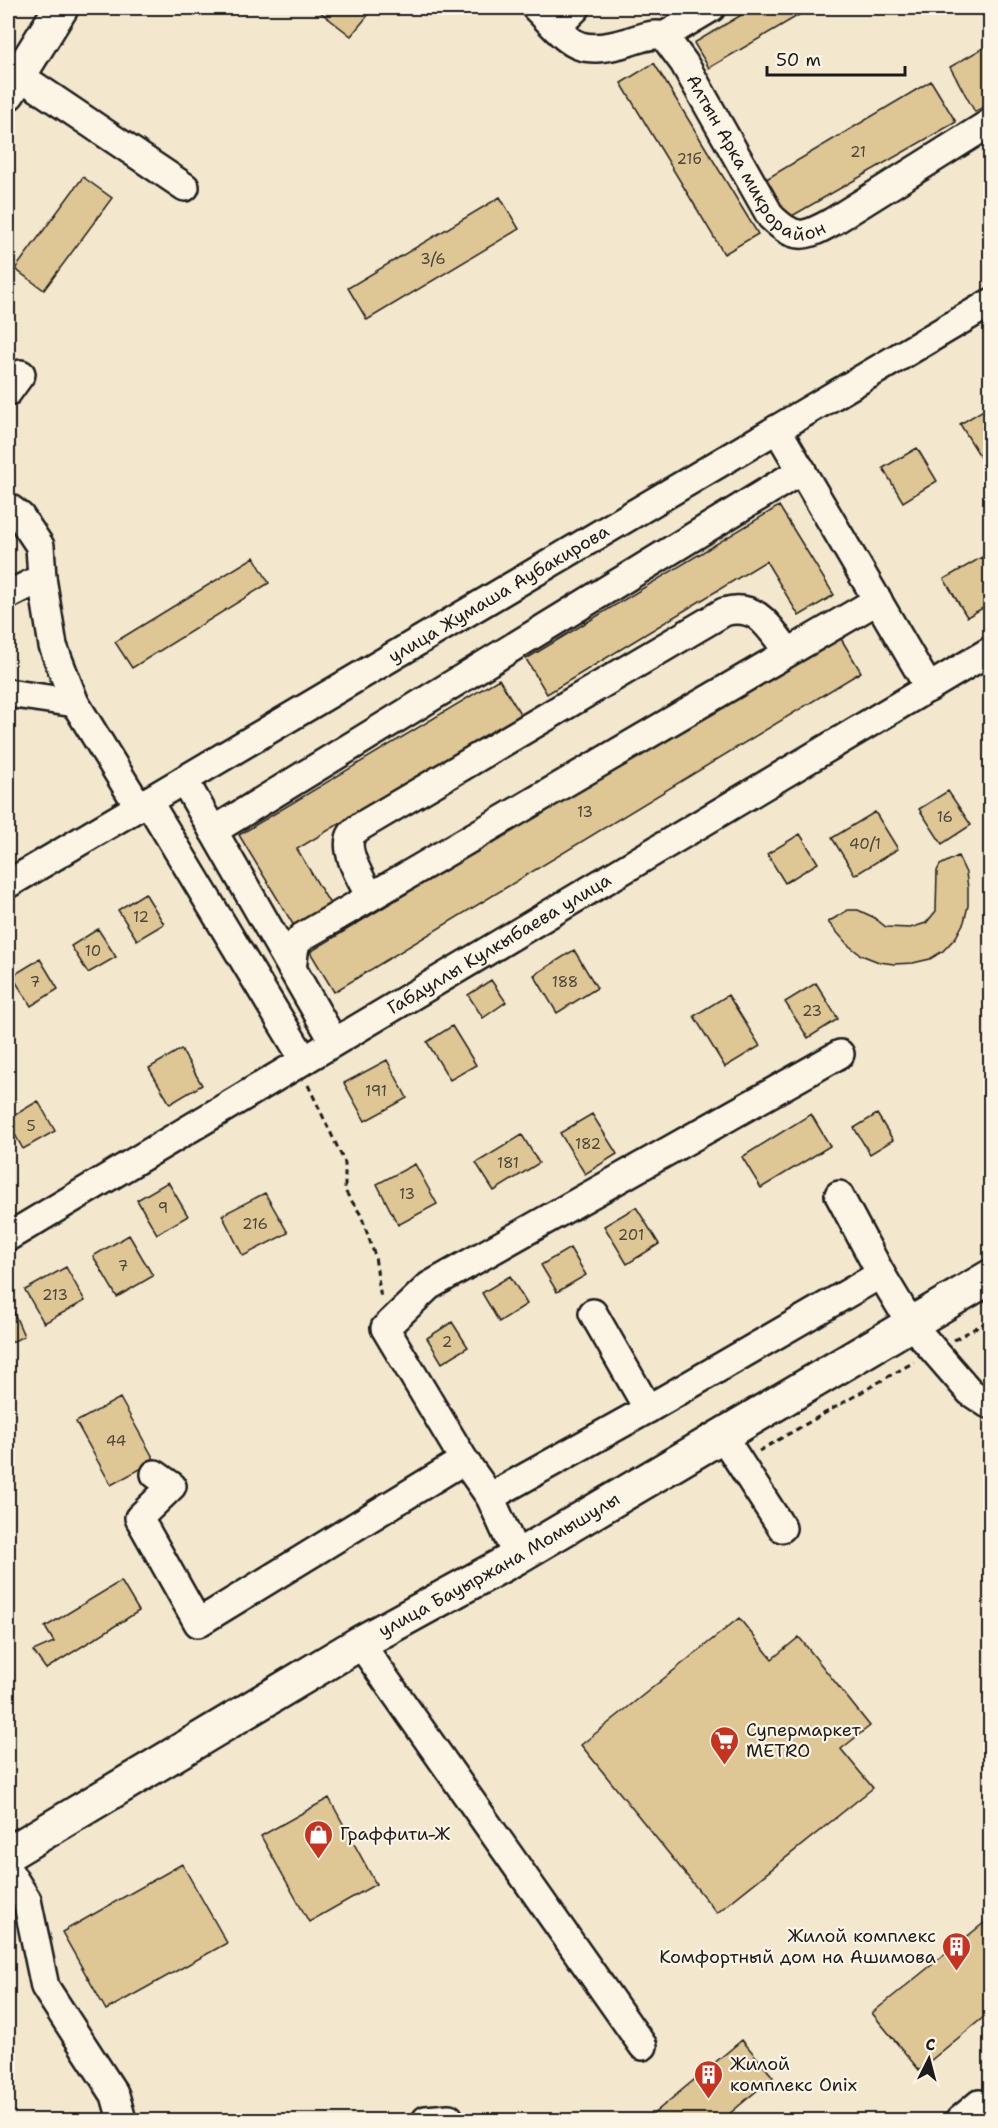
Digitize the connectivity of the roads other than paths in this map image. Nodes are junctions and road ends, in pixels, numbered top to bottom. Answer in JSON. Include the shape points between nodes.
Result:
{"nodes":[{"id":1,"x":61,"y":8,"type":"edge"},
{"id":2,"x":536,"y":8,"type":"edge"},
{"id":3,"x":576,"y":8,"type":"edge"},
{"id":4,"x":711,"y":8,"type":"edge"},
{"id":5,"x":556,"y":28,"type":"junction"},
{"id":6,"x":664,"y":36,"type":"junction"},
{"id":7,"x":14,"y":85,"type":"edge"},
{"id":8,"x":990,"y":123,"type":"edge"},
{"id":9,"x":185,"y":187,"type":"dead end"},
{"id":10,"x":990,"y":303,"type":"edge"},
{"id":11,"x":777,"y":429,"type":"junction"},
{"id":12,"x":802,"y":470,"type":"junction"},
{"id":13,"x":8,"y":507,"type":"edge"},
{"id":14,"x":42,"y":578,"type":"junction"},
{"id":15,"x":8,"y":595,"type":"edge"},
{"id":16,"x":878,"y":600,"type":"junction"},
{"id":17,"x":990,"y":651,"type":"edge"},
{"id":18,"x":788,"y":652,"type":"junction"},
{"id":19,"x":929,"y":688,"type":"junction"},
{"id":20,"x":8,"y":693,"type":"edge"},
{"id":21,"x":75,"y":703,"type":"junction"},
{"id":22,"x":184,"y":780,"type":"junction"},
{"id":23,"x":144,"y":804,"type":"junction"},
{"id":24,"x":213,"y":831,"type":"junction"},
{"id":25,"x":8,"y":884,"type":"edge"},
{"id":26,"x":370,"y":897,"type":"junction"},
{"id":27,"x":292,"y":969,"type":"junction"},
{"id":28,"x":334,"y":1042,"type":"junction"},
{"id":29,"x":840,"y":1054,"type":"dead end"},
{"id":30,"x":301,"y":1062,"type":"junction"},
{"id":31,"x":838,"y":1195,"type":"dead end"},
{"id":32,"x":8,"y":1237,"type":"edge"},
{"id":33,"x":881,"y":1274,"type":"junction"},
{"id":34,"x":990,"y":1277,"type":"edge"},
{"id":35,"x":593,"y":1313,"type":"dead end"},
{"id":36,"x":911,"y":1324,"type":"junction"},
{"id":37,"x":990,"y":1402,"type":"edge"},
{"id":38,"x":648,"y":1409,"type":"junction"},
{"id":39,"x":722,"y":1435,"type":"junction"},
{"id":40,"x":464,"y":1460,"type":"junction"},
{"id":41,"x":155,"y":1474,"type":"dead end"},
{"id":42,"x":490,"y":1497,"type":"junction"},
{"id":43,"x":782,"y":1528,"type":"dead end"},
{"id":44,"x":517,"y":1557,"type":"junction"},
{"id":45,"x":360,"y":1643,"type":"junction"},
{"id":46,"x":8,"y":1854,"type":"edge"},
{"id":47,"x":8,"y":1870,"type":"edge"},
{"id":48,"x":643,"y":2046,"type":"dead end"},
{"id":49,"x":122,"y":2121,"type":"edge"},
{"id":50,"x":426,"y":2121,"type":"edge"},
{"id":51,"x":450,"y":2121,"type":"edge"}],
"edges":[{"from":1,"to":7,"type":"main road"},
{"from":2,"to":5,"type":"street"},
{"from":3,"to":5,"type":"street"},
{"from":4,"to":6,"type":"street"},
{"from":5,"to":6,"type":"street","via":[[575,45],[593,49],[655,34]]},
{"from":6,"to":8,"type":"street","name":"Алтын Арка микрорайон","via":[[684,63],[771,217],[795,234],[810,234],[832,222]]},
{"from":7,"to":9,"type":"street"},
{"from":10,"to":11,"type":"street","name":"улица Жумаша Аубакирова"},
{"from":11,"to":12,"type":"street"},
{"from":11,"to":22,"type":"street","name":"улица Жумаша Аубакирова"},
{"from":12,"to":16,"type":"street"},
{"from":12,"to":24,"type":"street"},
{"from":13,"to":14,"type":"street","via":[[20,516],[40,546]]},
{"from":14,"to":15,"type":"street"},
{"from":14,"to":21,"type":"street","via":[[53,646]]},
{"from":16,"to":18,"type":"street"},
{"from":16,"to":19,"type":"street"},
{"from":17,"to":19,"type":"street","name":"Габдуллы Кулкыбаева улица"},
{"from":18,"to":26,"type":"street"},
{"from":18,"to":26,"type":"street","via":[[760,616],[749,610],[724,612],[358,829],[349,843],[350,854]]},
{"from":19,"to":28,"type":"street","name":"Габдуллы Кулкыбаева улица"},
{"from":20,"to":21,"type":"street"},
{"from":21,"to":23,"type":"street"},
{"from":22,"to":23,"type":"street","name":"улица Жумаша Аубакирова"},
{"from":22,"to":24,"type":"street"},
{"from":23,"to":25,"type":"street","name":"улица Жумаша Аубакирова"},
{"from":23,"to":30,"type":"street"},
{"from":24,"to":27,"type":"street"},
{"from":26,"to":27,"type":"street","via":[[302,937],[296,945]]},
{"from":27,"to":28,"type":"street"},
{"from":28,"to":30,"type":"street","name":"Габдуллы Кулкыбаева улица"},
{"from":29,"to":40,"type":"street","via":[[429,1286],[385,1328]]},
{"from":30,"to":32,"type":"street","name":"Габдуллы Кулкыбаева улица"},
{"from":31,"to":33,"type":"street"},
{"from":33,"to":36,"type":"street"},
{"from":33,"to":38,"type":"street"},
{"from":34,"to":36,"type":"main road","name":"улица Бауыржана Момышулы"},
{"from":35,"to":38,"type":"street"},
{"from":36,"to":37,"type":"street","via":[[970,1392]]},
{"from":36,"to":39,"type":"main road","name":"улица Бауыржана Момышулы"},
{"from":38,"to":42,"type":"street"},
{"from":39,"to":43,"type":"street"},
{"from":39,"to":44,"type":"main road","name":"улица Бауыржана Момышулы"},
{"from":40,"to":41,"type":"street","via":[[198,1623],[139,1518],[172,1486]]},
{"from":40,"to":42,"type":"street"},
{"from":42,"to":44,"type":"street"},
{"from":44,"to":45,"type":"main road","name":"улица Бауыржана Момышулы"},
{"from":45,"to":46,"type":"main road","name":"улица Бауыржана Момышулы"},
{"from":45,"to":48,"type":"street"},
{"from":47,"to":49,"type":"street","via":[[27,1900],[45,1987],[115,2095]]},
{"from":50,"to":51,"type":"street"}]}
